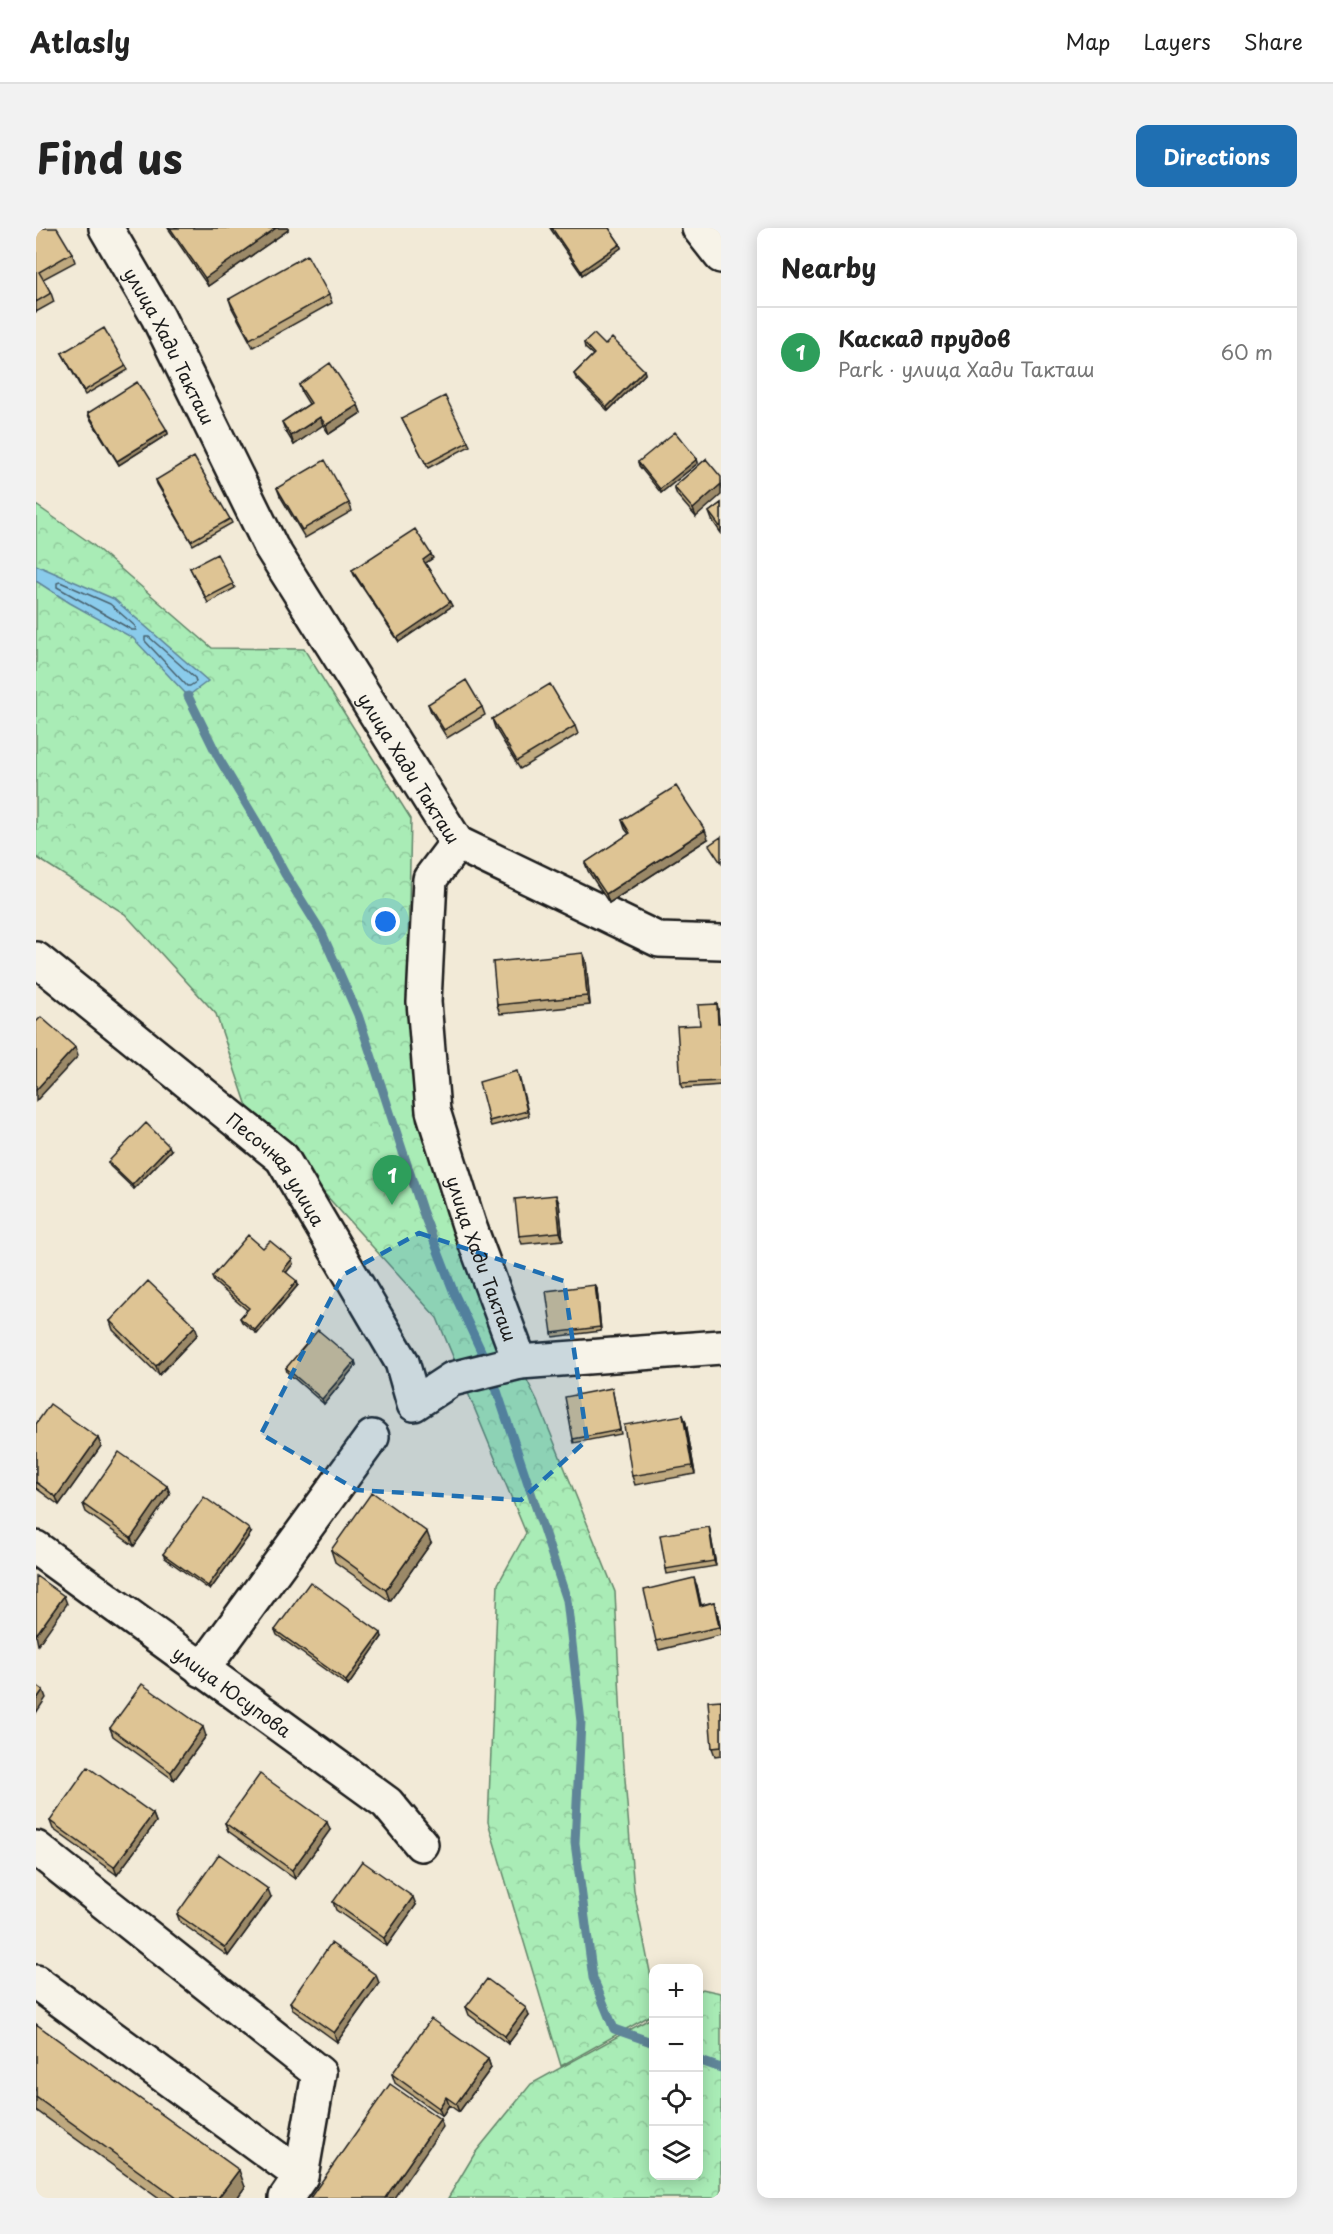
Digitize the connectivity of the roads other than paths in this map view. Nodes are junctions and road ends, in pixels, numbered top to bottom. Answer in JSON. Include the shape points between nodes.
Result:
{"nodes":[{"id":1,"x":106,"y":228,"type":"edge"},
{"id":2,"x":699,"y":228,"type":"edge"},
{"id":3,"x":721,"y":256,"type":"edge"},
{"id":4,"x":457,"y":843,"type":"junction"},
{"id":5,"x":721,"y":942,"type":"edge"},
{"id":6,"x":36,"y":959,"type":"edge"},
{"id":7,"x":721,"y":1347,"type":"edge"},
{"id":8,"x":520,"y":1362,"type":"junction"},
{"id":9,"x":372,"y":1437,"type":"dead end"},
{"id":10,"x":36,"y":1548,"type":"edge"},
{"id":11,"x":202,"y":1670,"type":"junction"},
{"id":12,"x":421,"y":1844,"type":"dead end"},
{"id":13,"x":36,"y":1848,"type":"edge"},
{"id":14,"x":36,"y":1982,"type":"edge"},
{"id":15,"x":293,"y":2187,"type":"edge"}],
"edges":[{"from":1,"to":4,"type":"street","name":"улица Хади Такташ","via":[[158,317],[271,547]]},
{"from":2,"to":3,"type":"street"},
{"from":4,"to":5,"type":"street","via":[[659,940]]},
{"from":4,"to":8,"type":"street","name":"улица Хади Такташ","via":[[430,879],[424,1002],[434,1112],[469,1225]]},
{"from":6,"to":8,"type":"street","name":"Песочная улица","via":[[282,1158],[402,1362],[414,1404],[452,1379]]},
{"from":7,"to":8,"type":"street","name":"улица Хади Такташ"},
{"from":9,"to":11,"type":"street"},
{"from":10,"to":11,"type":"street","name":"улица Юсупова"},
{"from":11,"to":12,"type":"street","name":"улица Юсупова","via":[[387,1803]]},
{"from":13,"to":15,"type":"street","via":[[319,2073]]},
{"from":14,"to":15,"type":"street"}]}
